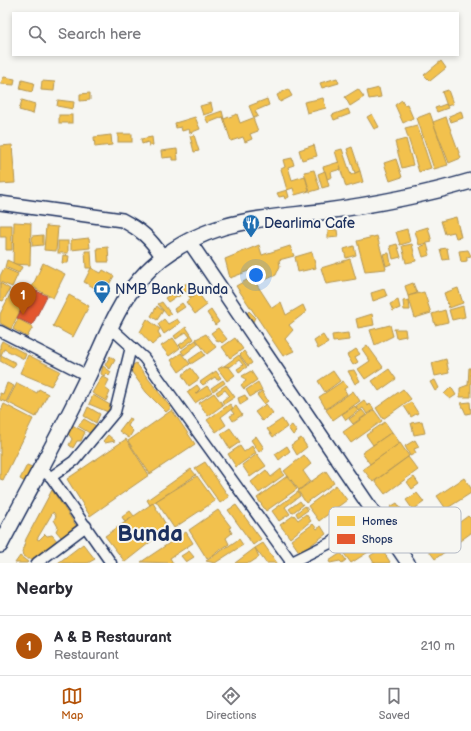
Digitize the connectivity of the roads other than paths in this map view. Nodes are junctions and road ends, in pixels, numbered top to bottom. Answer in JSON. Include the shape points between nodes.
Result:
{"nodes":[{"id":1,"x":471,"y":181,"type":"edge"},
{"id":2,"x":0,"y":203,"type":"edge"},
{"id":3,"x":189,"y":241,"type":"junction"},
{"id":4,"x":162,"y":256,"type":"junction"},
{"id":5,"x":110,"y":327,"type":"junction"},
{"id":6,"x":0,"y":331,"type":"edge"},
{"id":7,"x":131,"y":347,"type":"junction"},
{"id":8,"x":88,"y":376,"type":"junction"},
{"id":9,"x":45,"y":473,"type":"junction"},
{"id":10,"x":370,"y":507,"type":"edge"},
{"id":11,"x":86,"y":526,"type":"junction"},
{"id":12,"x":329,"y":544,"type":"edge"},
{"id":13,"x":0,"y":545,"type":"edge"},
{"id":14,"x":401,"y":553,"type":"edge"},
{"id":15,"x":37,"y":563,"type":"edge"},
{"id":16,"x":111,"y":563,"type":"edge"},
{"id":17,"x":291,"y":563,"type":"edge"},
{"id":18,"x":408,"y":563,"type":"edge"}],
"edges":[{"from":1,"to":3,"type":"highway","via":[[438,191],[375,204],[255,220],[223,227]]},
{"from":2,"to":4,"type":"main road","via":[[122,220],[139,229],[152,241]]},
{"from":3,"to":4,"type":"highway"},
{"from":3,"to":10,"type":"main road"},
{"from":4,"to":5,"type":"highway","via":[[139,279]]},
{"from":5,"to":7,"type":"street"},
{"from":5,"to":8,"type":"highway"},
{"from":6,"to":8,"type":"street"},
{"from":7,"to":9,"type":"street","via":[[115,412],[74,461]]},
{"from":7,"to":17,"type":"street","via":[[144,358]]},
{"from":8,"to":9,"type":"highway"},
{"from":9,"to":11,"type":"street"},
{"from":9,"to":13,"type":"highway"},
{"from":11,"to":15,"type":"street"},
{"from":11,"to":16,"type":"street"},
{"from":12,"to":17,"type":"street"},
{"from":14,"to":18,"type":"main road"}]}
